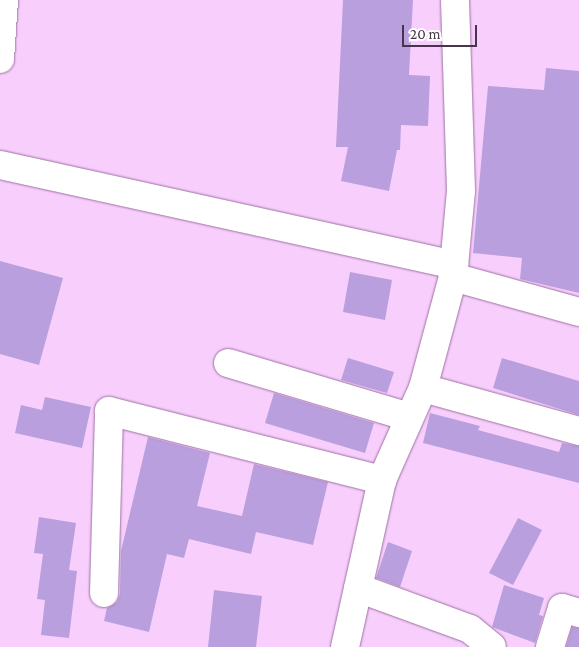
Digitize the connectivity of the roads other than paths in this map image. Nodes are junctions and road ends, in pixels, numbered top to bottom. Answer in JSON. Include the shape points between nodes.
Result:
{"nodes":[{"id":1,"x":4,"y":0,"type":"edge"},
{"id":2,"x":455,"y":0,"type":"edge"},
{"id":3,"x":0,"y":59,"type":"edge"},
{"id":4,"x":0,"y":165,"type":"edge"},
{"id":5,"x":453,"y":271,"type":"junction"},
{"id":6,"x":579,"y":312,"type":"edge"},
{"id":7,"x":228,"y":363,"type":"dead end"},
{"id":8,"x":423,"y":388,"type":"junction"},
{"id":9,"x":409,"y":416,"type":"junction"},
{"id":10,"x":579,"y":431,"type":"edge"},
{"id":11,"x":382,"y":480,"type":"junction"},
{"id":12,"x":358,"y":588,"type":"junction"},
{"id":13,"x":104,"y":592,"type":"dead end"},
{"id":14,"x":579,"y":613,"type":"edge"},
{"id":15,"x":346,"y":647,"type":"edge"},
{"id":16,"x":492,"y":647,"type":"edge"},
{"id":17,"x":550,"y":647,"type":"edge"}],
"edges":[{"from":1,"to":3,"type":"street"},
{"from":2,"to":5,"type":"street","via":[[461,191]]},
{"from":4,"to":5,"type":"street"},
{"from":5,"to":6,"type":"street"},
{"from":5,"to":8,"type":"street"},
{"from":7,"to":9,"type":"street"},
{"from":8,"to":9,"type":"street"},
{"from":8,"to":10,"type":"street"},
{"from":9,"to":11,"type":"street"},
{"from":11,"to":12,"type":"street"},
{"from":11,"to":13,"type":"street","via":[[109,411]]},
{"from":12,"to":15,"type":"street"},
{"from":12,"to":16,"type":"street","via":[[470,628]]},
{"from":14,"to":17,"type":"street","via":[[562,608]]}]}
